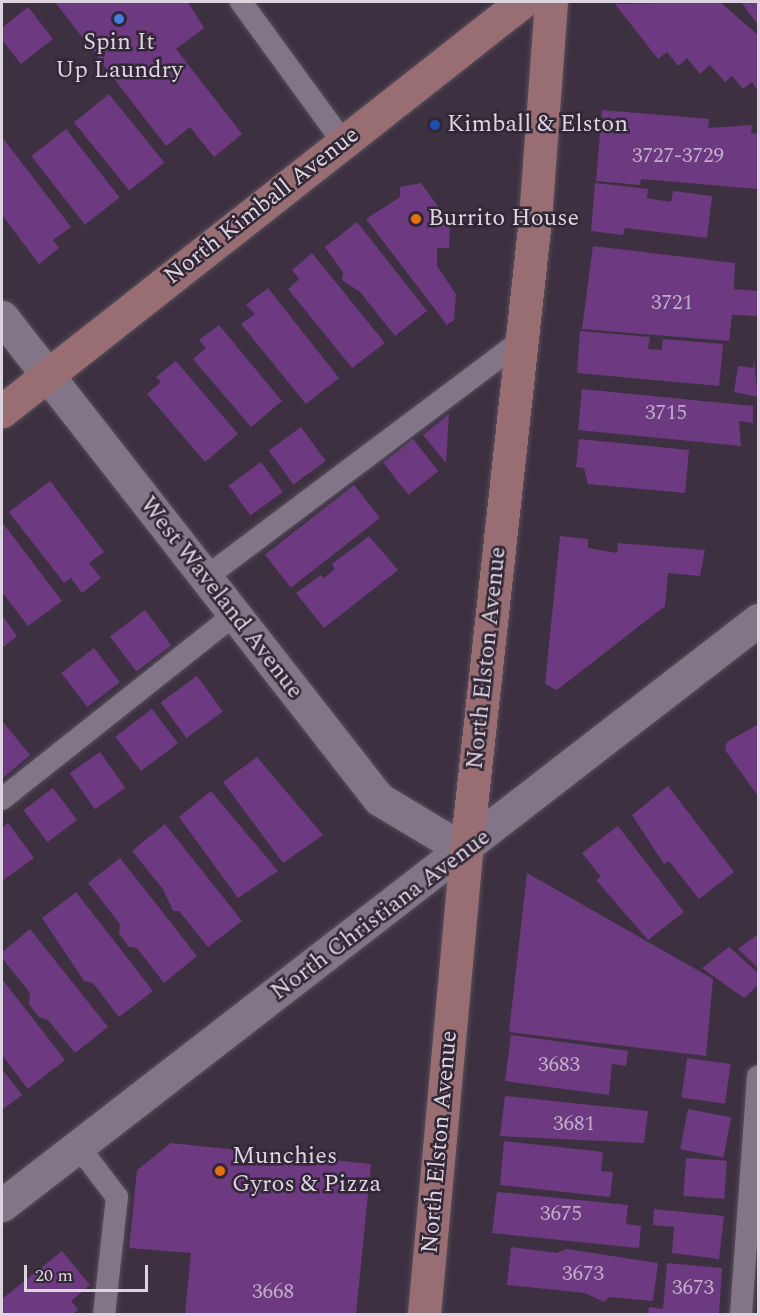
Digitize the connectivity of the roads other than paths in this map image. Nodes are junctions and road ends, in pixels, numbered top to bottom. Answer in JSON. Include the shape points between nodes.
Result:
{"nodes":[{"id":1,"x":242,"y":2,"type":"edge"},
{"id":2,"x":522,"y":2,"type":"edge"},
{"id":3,"x":551,"y":2,"type":"edge"},
{"id":4,"x":343,"y":142,"type":"junction"},
{"id":5,"x":2,"y":317,"type":"edge"},
{"id":6,"x":522,"y":340,"type":"junction"},
{"id":7,"x":47,"y":375,"type":"junction"},
{"id":8,"x":2,"y":411,"type":"edge"},
{"id":9,"x":205,"y":578,"type":"junction"},
{"id":10,"x":234,"y":615,"type":"junction"},
{"id":11,"x":759,"y":620,"type":"edge"},
{"id":12,"x":2,"y":799,"type":"edge"},
{"id":13,"x":466,"y":851,"type":"junction"},
{"id":14,"x":759,"y":1077,"type":"edge"},
{"id":15,"x":78,"y":1146,"type":"junction"},
{"id":16,"x":2,"y":1205,"type":"edge"},
{"id":17,"x":104,"y":1314,"type":"edge"},
{"id":18,"x":424,"y":1314,"type":"edge"},
{"id":19,"x":741,"y":1314,"type":"edge"}],
"edges":[{"from":1,"to":4,"type":"lane"},
{"from":2,"to":4,"type":"main road","name":"North Kimball Avenue"},
{"from":3,"to":6,"type":"main road","name":"North Elston Avenue"},
{"from":4,"to":7,"type":"main road","name":"North Kimball Avenue"},
{"from":5,"to":7,"type":"street","name":"West Waveland Avenue"},
{"from":6,"to":9,"type":"lane"},
{"from":6,"to":13,"type":"main road","name":"North Elston Avenue"},
{"from":7,"to":8,"type":"main road","name":"North Kimball Avenue"},
{"from":7,"to":9,"type":"street","name":"West Waveland Avenue"},
{"from":9,"to":10,"type":"street","name":"West Waveland Avenue"},
{"from":10,"to":12,"type":"lane"},
{"from":10,"to":13,"type":"street","name":"West Waveland Avenue","via":[[379,799]]},
{"from":11,"to":13,"type":"street","name":"North Christiana Avenue"},
{"from":13,"to":15,"type":"street","name":"North Christiana Avenue"},
{"from":13,"to":18,"type":"main road","name":"North Elston Avenue"},
{"from":14,"to":19,"type":"lane"},
{"from":15,"to":16,"type":"street","name":"North Christiana Avenue"},
{"from":15,"to":17,"type":"lane","via":[[117,1197]]}]}
